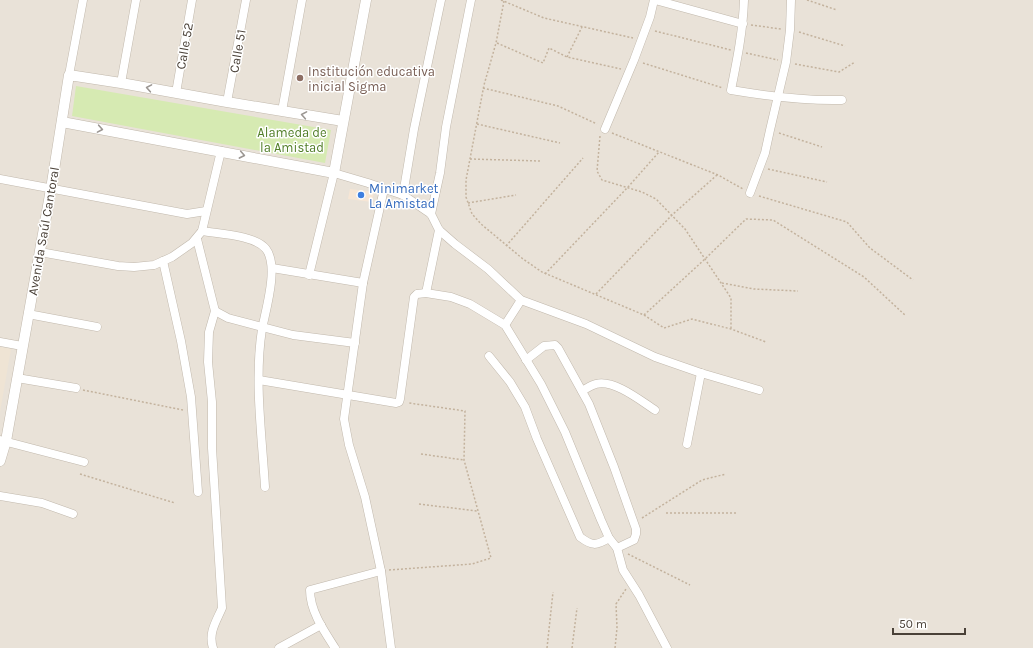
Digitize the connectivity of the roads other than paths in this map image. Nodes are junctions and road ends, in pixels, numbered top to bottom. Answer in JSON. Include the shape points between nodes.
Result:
{"nodes":[{"id":1,"x":83,"y":0,"type":"edge"},
{"id":2,"x":136,"y":0,"type":"edge"},
{"id":3,"x":192,"y":0,"type":"edge"},
{"id":4,"x":246,"y":0,"type":"edge"},
{"id":5,"x":302,"y":0,"type":"edge"},
{"id":6,"x":366,"y":0,"type":"edge"},
{"id":7,"x":441,"y":0,"type":"edge"},
{"id":8,"x":471,"y":0,"type":"edge"},
{"id":9,"x":654,"y":0,"type":"edge"},
{"id":10,"x":744,"y":0,"type":"edge"},
{"id":11,"x":791,"y":0,"type":"edge"},
{"id":12,"x":744,"y":24,"type":"junction"},
{"id":13,"x":69,"y":76,"type":"junction"},
{"id":14,"x":121,"y":83,"type":"junction"},
{"id":15,"x":176,"y":93,"type":"junction"},
{"id":16,"x":778,"y":97,"type":"junction"},
{"id":17,"x":842,"y":100,"type":"dead end"},
{"id":18,"x":228,"y":102,"type":"junction"},
{"id":19,"x":282,"y":111,"type":"junction"},
{"id":20,"x":343,"y":121,"type":"junction"},
{"id":21,"x":62,"y":122,"type":"junction"},
{"id":22,"x":603,"y":128,"type":"road end"},
{"id":23,"x":221,"y":151,"type":"junction"},
{"id":24,"x":334,"y":173,"type":"junction"},
{"id":25,"x":0,"y":179,"type":"edge"},
{"id":26,"x":51,"y":189,"type":"junction"},
{"id":27,"x":384,"y":189,"type":"junction"},
{"id":28,"x":750,"y":193,"type":"road end"},
{"id":29,"x":403,"y":195,"type":"junction"},
{"id":30,"x":206,"y":211,"type":"junction"},
{"id":31,"x":431,"y":214,"type":"junction"},
{"id":32,"x":440,"y":230,"type":"junction"},
{"id":33,"x":202,"y":231,"type":"junction"},
{"id":34,"x":197,"y":239,"type":"junction"},
{"id":35,"x":40,"y":252,"type":"junction"},
{"id":36,"x":163,"y":261,"type":"junction"},
{"id":37,"x":272,"y":268,"type":"junction"},
{"id":38,"x":309,"y":274,"type":"junction"},
{"id":39,"x":363,"y":283,"type":"junction"},
{"id":40,"x":426,"y":293,"type":"junction"},
{"id":41,"x":521,"y":300,"type":"junction"},
{"id":42,"x":215,"y":311,"type":"junction"},
{"id":43,"x":28,"y":314,"type":"junction"},
{"id":44,"x":505,"y":325,"type":"junction"},
{"id":45,"x":263,"y":326,"type":"junction"},
{"id":46,"x":97,"y":327,"type":"dead end"},
{"id":47,"x":0,"y":342,"type":"edge"},
{"id":48,"x":354,"y":343,"type":"junction"},
{"id":49,"x":22,"y":346,"type":"junction"},
{"id":50,"x":488,"y":356,"type":"dead end"},
{"id":51,"x":526,"y":360,"type":"junction"},
{"id":52,"x":702,"y":373,"type":"junction"},
{"id":53,"x":17,"y":378,"type":"junction"},
{"id":54,"x":259,"y":380,"type":"junction"},
{"id":55,"x":76,"y":388,"type":"road end"},
{"id":56,"x":759,"y":390,"type":"dead end"},
{"id":57,"x":582,"y":391,"type":"junction"},
{"id":58,"x":346,"y":395,"type":"junction"},
{"id":59,"x":656,"y":410,"type":"dead end"},
{"id":60,"x":3,"y":440,"type":"edge"},
{"id":61,"x":687,"y":444,"type":"dead end"},
{"id":62,"x":0,"y":461,"type":"edge"},
{"id":63,"x":84,"y":462,"type":"dead end"},
{"id":64,"x":265,"y":487,"type":"dead end"},
{"id":65,"x":198,"y":492,"type":"dead end"},
{"id":66,"x":0,"y":496,"type":"edge"},
{"id":67,"x":73,"y":514,"type":"dead end"},
{"id":68,"x":609,"y":538,"type":"junction"},
{"id":69,"x":617,"y":548,"type":"junction"},
{"id":70,"x":381,"y":571,"type":"junction"},
{"id":71,"x":321,"y":625,"type":"junction"},
{"id":72,"x":213,"y":648,"type":"edge"},
{"id":73,"x":279,"y":648,"type":"edge"},
{"id":74,"x":335,"y":648,"type":"edge"},
{"id":75,"x":391,"y":648,"type":"edge"},
{"id":76,"x":667,"y":648,"type":"edge"}],
"edges":[{"from":1,"to":13,"type":"street","name":"Avenida Saúl Cantoral"},
{"from":2,"to":14,"type":"street"},
{"from":3,"to":15,"type":"street","name":"Calle 52"},
{"from":4,"to":18,"type":"street","name":"Calle 51"},
{"from":5,"to":19,"type":"street"},
{"from":6,"to":20,"type":"street"},
{"from":7,"to":29,"type":"street"},
{"from":8,"to":31,"type":"street"},
{"from":9,"to":12,"type":"street"},
{"from":9,"to":22,"type":"street","via":[[634,60]]},
{"from":10,"to":12,"type":"street"},
{"from":11,"to":16,"type":"street","via":[[786,62]]},
{"from":12,"to":16,"type":"street","via":[[731,90]]},
{"from":13,"to":14,"type":"street"},
{"from":13,"to":21,"type":"street","name":"Avenida Saúl Cantoral"},
{"from":15,"to":14,"type":"street","one_way":true},
{"from":15,"to":18,"type":"street"},
{"from":16,"to":17,"type":"street"},
{"from":16,"to":28,"type":"street","via":[[765,154]]},
{"from":18,"to":19,"type":"street"},
{"from":20,"to":19,"type":"street","one_way":true},
{"from":20,"to":24,"type":"street"},
{"from":21,"to":23,"type":"street","one_way":true},
{"from":21,"to":26,"type":"street","name":"Avenida Saúl Cantoral"},
{"from":23,"to":24,"type":"street","one_way":true},
{"from":23,"to":30,"type":"street"},
{"from":24,"to":27,"type":"street"},
{"from":24,"to":38,"type":"street"},
{"from":25,"to":26,"type":"street"},
{"from":26,"to":30,"type":"street","via":[[187,214]]},
{"from":26,"to":35,"type":"street","name":"Avenida Saúl Cantoral"},
{"from":27,"to":29,"type":"street"},
{"from":27,"to":39,"type":"street"},
{"from":29,"to":31,"type":"street"},
{"from":30,"to":33,"type":"street"},
{"from":31,"to":32,"type":"street"},
{"from":32,"to":40,"type":"street"},
{"from":32,"to":41,"type":"street"},
{"from":33,"to":34,"type":"street"},
{"from":33,"to":37,"type":"street","via":[[258,243],[268,252]]},
{"from":34,"to":36,"type":"street"},
{"from":34,"to":42,"type":"street"},
{"from":35,"to":36,"type":"street","via":[[118,266],[146,266]]},
{"from":35,"to":43,"type":"street","name":"Avenida Saúl Cantoral"},
{"from":36,"to":65,"type":"street","via":[[182,341],[191,397]]},
{"from":37,"to":38,"type":"street"},
{"from":37,"to":45,"type":"street"},
{"from":38,"to":39,"type":"street"},
{"from":39,"to":48,"type":"street"},
{"from":40,"to":44,"type":"street","via":[[451,297],[470,304]]},
{"from":40,"to":58,"type":"street","via":[[414,297],[399,402]]},
{"from":41,"to":44,"type":"street"},
{"from":41,"to":52,"type":"street","via":[[586,324],[655,356]]},
{"from":42,"to":45,"type":"street","via":[[228,318]]},
{"from":42,"to":72,"type":"street","via":[[209,332],[208,362],[222,608],[212,627]]},
{"from":43,"to":46,"type":"street"},
{"from":43,"to":49,"type":"street","name":"Avenida Saúl Cantoral"},
{"from":44,"to":51,"type":"street"},
{"from":45,"to":48,"type":"street","via":[[293,335]]},
{"from":45,"to":54,"type":"street"},
{"from":47,"to":49,"type":"street"},
{"from":48,"to":58,"type":"street"},
{"from":49,"to":53,"type":"street","name":"Avenida Saúl Cantoral"},
{"from":50,"to":68,"type":"street","via":[[510,382],[525,407],[580,537],[589,544],[600,543]]},
{"from":51,"to":57,"type":"street","via":[[544,346],[554,345]]},
{"from":51,"to":68,"type":"street","via":[[565,432]]},
{"from":52,"to":56,"type":"street"},
{"from":52,"to":61,"type":"street"},
{"from":53,"to":55,"type":"street"},
{"from":53,"to":60,"type":"street","name":"Avenida Saúl Cantoral"},
{"from":54,"to":58,"type":"street"},
{"from":54,"to":64,"type":"street"},
{"from":57,"to":59,"type":"street","via":[[597,384],[611,384]]},
{"from":57,"to":69,"type":"street","via":[[634,523],[634,540]]},
{"from":58,"to":70,"type":"street","via":[[344,418],[349,445]]},
{"from":60,"to":62,"type":"street","name":"Avenida Saúl Cantoral"},
{"from":60,"to":63,"type":"street"},
{"from":66,"to":67,"type":"street","via":[[42,503]]},
{"from":68,"to":69,"type":"street"},
{"from":69,"to":76,"type":"street","via":[[623,570]]},
{"from":70,"to":71,"type":"street","via":[[310,590],[310,598]]},
{"from":70,"to":75,"type":"street"},
{"from":71,"to":73,"type":"street"},
{"from":71,"to":74,"type":"street"}]}
